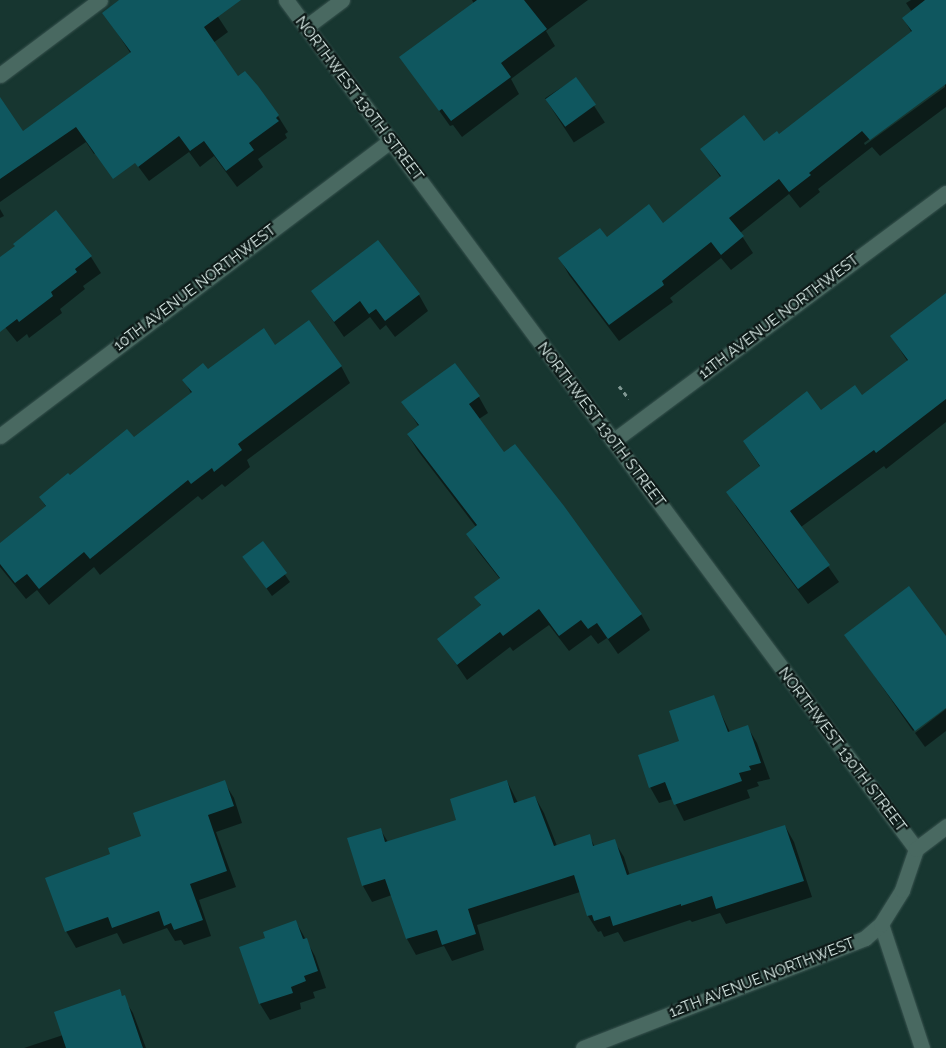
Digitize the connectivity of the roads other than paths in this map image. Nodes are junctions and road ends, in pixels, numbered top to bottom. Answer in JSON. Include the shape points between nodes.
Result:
{"nodes":[{"id":1,"x":100,"y":0,"type":"edge"},
{"id":2,"x":286,"y":0,"type":"edge"},
{"id":3,"x":342,"y":0,"type":"edge"},
{"id":4,"x":306,"y":27,"type":"junction"},
{"id":5,"x":0,"y":75,"type":"edge"},
{"id":6,"x":390,"y":141,"type":"junction"},
{"id":7,"x":946,"y":193,"type":"edge"},
{"id":8,"x":0,"y":436,"type":"edge"},
{"id":9,"x":613,"y":441,"type":"junction"},
{"id":10,"x":946,"y":826,"type":"edge"},
{"id":11,"x":916,"y":849,"type":"junction"},
{"id":12,"x":882,"y":924,"type":"junction"},
{"id":13,"x":583,"y":1048,"type":"edge"},
{"id":14,"x":922,"y":1048,"type":"edge"}],
"edges":[{"from":1,"to":5,"type":"street"},
{"from":2,"to":4,"type":"street","name":"NORTHWEST 130TH STREET"},
{"from":3,"to":4,"type":"street"},
{"from":4,"to":6,"type":"street","name":"NORTHWEST 130TH STREET"},
{"from":6,"to":8,"type":"street","name":"10TH AVENUE NORTHWEST"},
{"from":6,"to":9,"type":"street","name":"NORTHWEST 130TH STREET"},
{"from":7,"to":9,"type":"street","name":"11TH AVENUE NORTHWEST"},
{"from":9,"to":11,"type":"street","name":"NORTHWEST 130TH STREET"},
{"from":10,"to":11,"type":"street"},
{"from":11,"to":12,"type":"street","name":"12TH AVENUE NORTHWEST","via":[[902,890]]},
{"from":12,"to":13,"type":"street","name":"12TH AVENUE NORTHWEST","via":[[865,938]]},
{"from":12,"to":14,"type":"street"}]}
